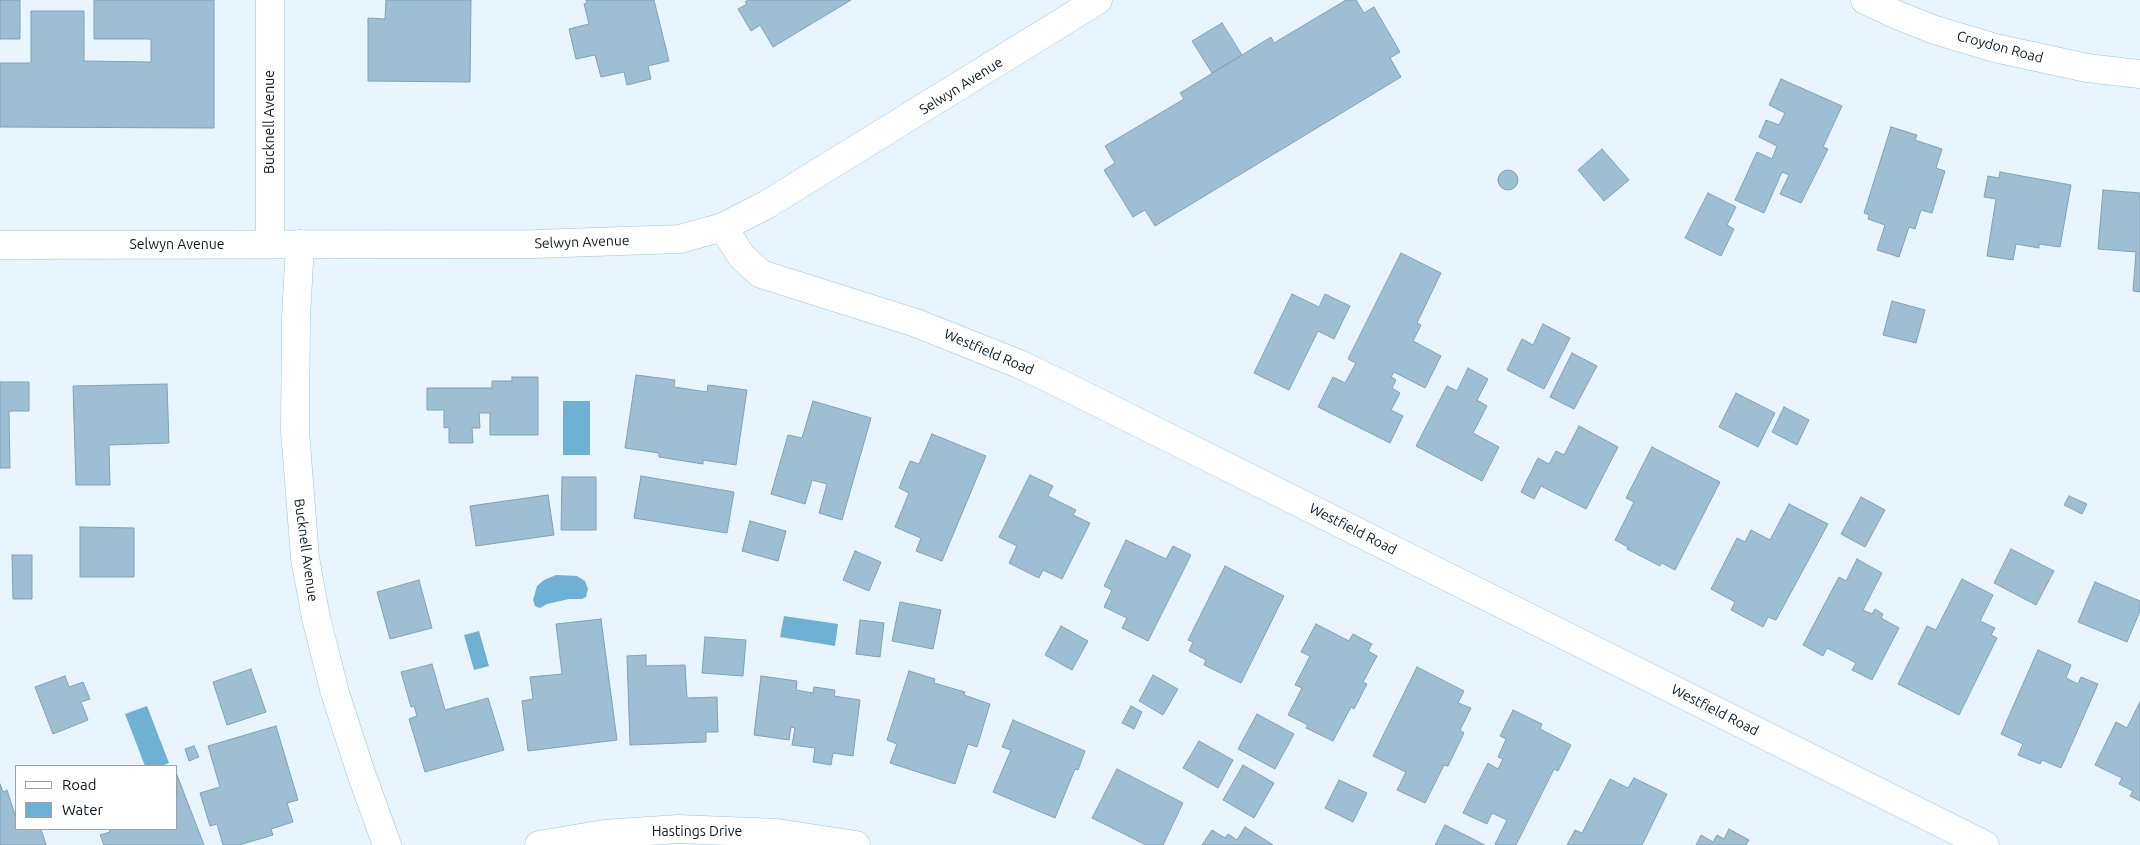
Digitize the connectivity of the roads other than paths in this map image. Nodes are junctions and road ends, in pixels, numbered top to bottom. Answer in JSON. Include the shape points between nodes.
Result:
{"nodes":[{"id":1,"x":270,"y":0,"type":"edge"},
{"id":2,"x":1098,"y":0,"type":"edge"},
{"id":3,"x":1865,"y":0,"type":"edge"},
{"id":4,"x":2140,"y":74,"type":"edge"},
{"id":5,"x":723,"y":227,"type":"junction"},
{"id":6,"x":270,"y":244,"type":"junction"},
{"id":7,"x":300,"y":244,"type":"junction"},
{"id":8,"x":0,"y":245,"type":"edge"},
{"id":9,"x":387,"y":845,"type":"edge"},
{"id":10,"x":539,"y":845,"type":"edge"},
{"id":11,"x":856,"y":845,"type":"edge"},
{"id":12,"x":1985,"y":845,"type":"edge"}],
"edges":[{"from":1,"to":6,"type":"street","name":"Bucknell Avenue"},
{"from":2,"to":5,"type":"street","name":"Selwyn Avenue","via":[[795,188]]},
{"from":3,"to":4,"type":"street","name":"Croydon Road","via":[[1935,30],[1995,48],[2070,65]]},
{"from":5,"to":7,"type":"street","name":"Selwyn Avenue","via":[[680,239],[660,240],[535,244]]},
{"from":5,"to":12,"type":"street","name":"Westfield Road","via":[[742,257],[761,274],[879,310],[1019,364]]},
{"from":6,"to":7,"type":"street","name":"Selwyn Avenue"},
{"from":6,"to":8,"type":"street","name":"Selwyn Avenue"},
{"from":7,"to":9,"type":"street","name":"Bucknell Avenue","via":[[295,431],[305,558],[335,693]]},
{"from":10,"to":11,"type":"street","name":"Hastings Drive","via":[[630,832],[702,829],[777,833]]}]}
